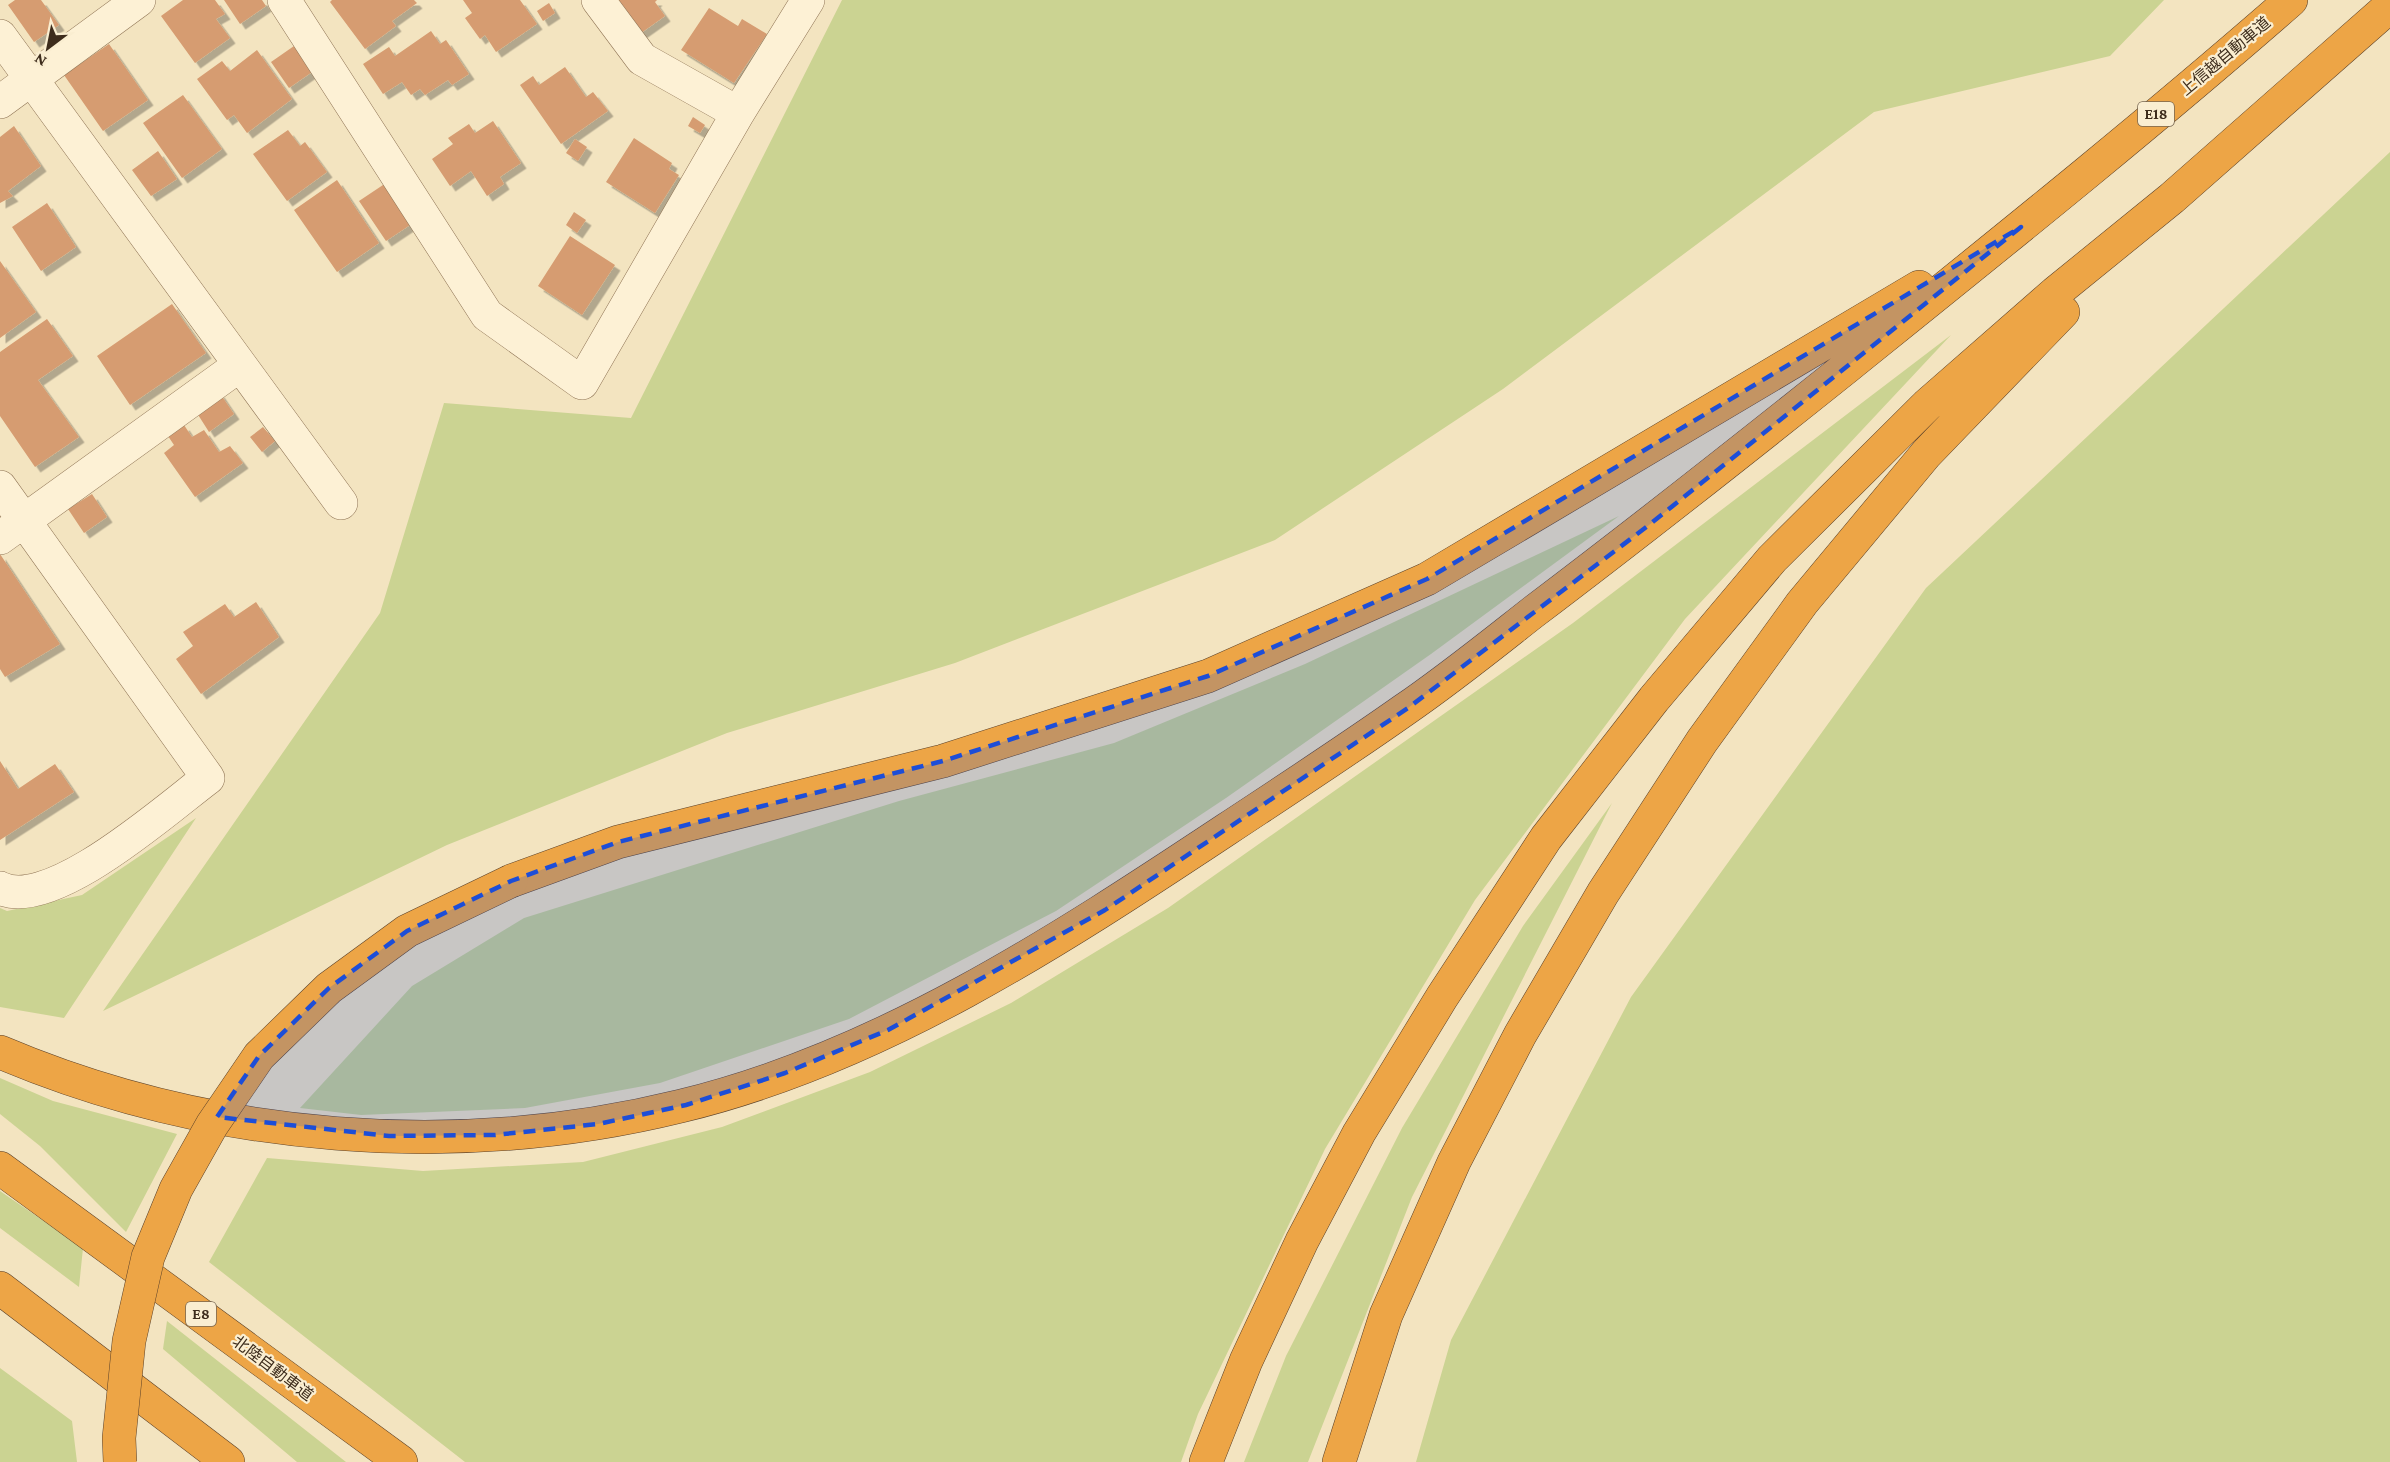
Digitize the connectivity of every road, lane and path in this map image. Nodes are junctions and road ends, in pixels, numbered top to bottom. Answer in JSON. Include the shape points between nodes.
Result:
{"nodes":[{"id":1,"x":139,"y":0,"type":"edge"},
{"id":2,"x":284,"y":0,"type":"edge"},
{"id":3,"x":598,"y":0,"type":"edge"},
{"id":4,"x":808,"y":0,"type":"edge"},
{"id":5,"x":2291,"y":0,"type":"edge"},
{"id":6,"x":2390,"y":6,"type":"edge"},
{"id":7,"x":0,"y":36,"type":"edge"},
{"id":8,"x":30,"y":79,"type":"junction"},
{"id":9,"x":0,"y":102,"type":"edge"},
{"id":10,"x":738,"y":113,"type":"junction"},
{"id":11,"x":2172,"y":198,"type":"junction"},
{"id":12,"x":2021,"y":227,"type":"junction"},
{"id":13,"x":240,"y":366,"type":"junction"},
{"id":14,"x":0,"y":487,"type":"edge"},
{"id":15,"x":341,"y":503,"type":"dead end"},
{"id":16,"x":12,"y":529,"type":"edge"},
{"id":17,"x":0,"y":888,"type":"edge"},
{"id":18,"x":0,"y":1052,"type":"edge"},
{"id":19,"x":0,"y":1168,"type":"edge"},
{"id":20,"x":0,"y":1288,"type":"edge"},
{"id":21,"x":120,"y":1462,"type":"edge"},
{"id":22,"x":228,"y":1462,"type":"edge"},
{"id":23,"x":400,"y":1462,"type":"edge"},
{"id":24,"x":1206,"y":1462,"type":"edge"},
{"id":25,"x":1339,"y":1462,"type":"edge"}],
"edges":[{"from":1,"to":8,"type":"street"},
{"from":2,"to":10,"type":"street","via":[[487,315],[582,383]]},
{"from":3,"to":10,"type":"street","via":[[642,59]]},
{"from":4,"to":10,"type":"street"},
{"from":5,"to":12,"type":"highway","name":"上信越自動車道","number":"E18"},
{"from":6,"to":11,"type":"highway"},
{"from":7,"to":8,"type":"street"},
{"from":8,"to":9,"type":"street"},
{"from":8,"to":13,"type":"street"},
{"from":11,"to":24,"type":"highway","via":[[2055,292],[1927,405],[1772,559],[1654,699],[1546,838],[1359,1133],[1302,1241]]},
{"from":11,"to":25,"type":"highway","via":[[1926,454],[1802,603],[1702,741],[1597,903],[1520,1035],[1454,1162],[1386,1316]]},
{"from":12,"to":18,"type":"highway","via":[[1649,525],[1399,714],[1105,910],[888,1030],[796,1069],[686,1105],[598,1124],[495,1135],[389,1137],[274,1127],[160,1107],[59,1077]]},
{"from":12,"to":21,"type":"highway","bridge":true,"via":[[1427,579],[1208,676],[943,761],[618,842],[511,881],[407,931],[329,988],[259,1056],[212,1125],[176,1189],[148,1257],[129,1341]]},
{"from":13,"to":15,"type":"street"},
{"from":13,"to":16,"type":"street"},
{"from":14,"to":16,"type":"street"},
{"from":16,"to":17,"type":"street","via":[[208,778],[85,871],[41,889]]},
{"from":19,"to":23,"type":"highway","name":"北陸自動車道","number":"E8"},
{"from":20,"to":22,"type":"highway"}]}
